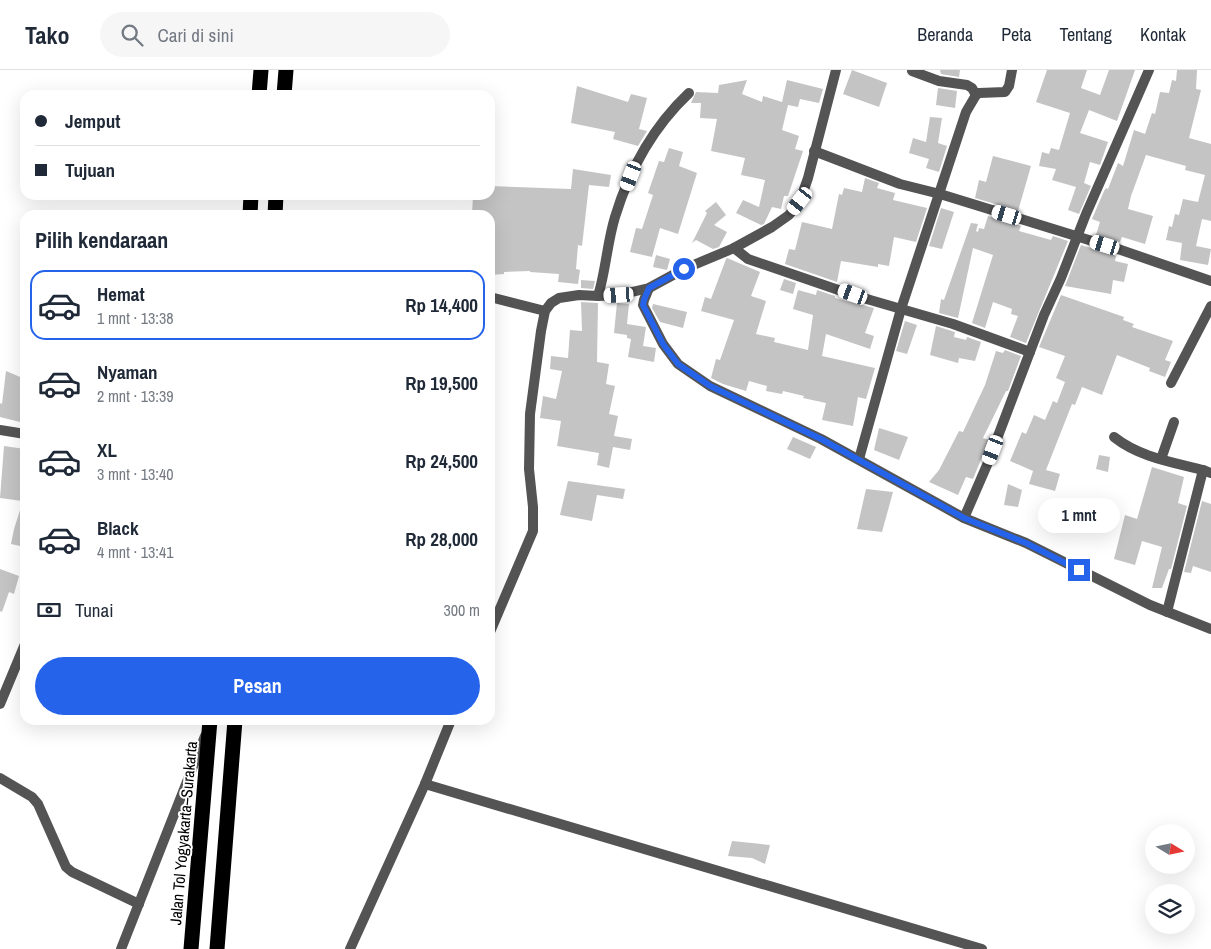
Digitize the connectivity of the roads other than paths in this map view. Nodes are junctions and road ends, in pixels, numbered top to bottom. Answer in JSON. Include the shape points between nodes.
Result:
{"nodes":[{"id":1,"x":261,"y":70,"type":"edge"},
{"id":2,"x":286,"y":70,"type":"edge"},
{"id":3,"x":836,"y":70,"type":"edge"},
{"id":4,"x":1012,"y":70,"type":"edge"},
{"id":5,"x":1149,"y":70,"type":"edge"},
{"id":6,"x":912,"y":72,"type":"dead end"},
{"id":7,"x":259,"y":90,"type":"edge"},
{"id":8,"x":284,"y":90,"type":"edge"},
{"id":9,"x":689,"y":93,"type":"dead end"},
{"id":10,"x":976,"y":95,"type":"junction"},
{"id":11,"x":814,"y":151,"type":"junction"},
{"id":12,"x":940,"y":194,"type":"junction"},
{"id":13,"x":1078,"y":237,"type":"junction"},
{"id":14,"x":734,"y":248,"type":"junction"},
{"id":15,"x":1211,"y":281,"type":"edge"},
{"id":16,"x":649,"y":288,"type":"junction"},
{"id":17,"x":619,"y":295,"type":"junction"},
{"id":18,"x":598,"y":296,"type":"junction"},
{"id":19,"x":495,"y":298,"type":"edge"},
{"id":20,"x":643,"y":305,"type":"junction"},
{"id":21,"x":1211,"y":306,"type":"edge"},
{"id":22,"x":900,"y":309,"type":"junction"},
{"id":23,"x":545,"y":311,"type":"junction"},
{"id":24,"x":1030,"y":352,"type":"junction"},
{"id":25,"x":1171,"y":383,"type":"dead end"},
{"id":26,"x":1174,"y":422,"type":"dead end"},
{"id":27,"x":0,"y":430,"type":"edge"},
{"id":28,"x":20,"y":433,"type":"edge"},
{"id":29,"x":1114,"y":437,"type":"dead end"},
{"id":30,"x":859,"y":459,"type":"junction"},
{"id":31,"x":1161,"y":459,"type":"junction"},
{"id":32,"x":1207,"y":472,"type":"edge"},
{"id":33,"x":964,"y":518,"type":"junction"},
{"id":34,"x":1167,"y":612,"type":"junction"},
{"id":35,"x":495,"y":620,"type":"edge"},
{"id":36,"x":1211,"y":629,"type":"edge"},
{"id":37,"x":20,"y":656,"type":"edge"},
{"id":38,"x":0,"y":704,"type":"edge"},
{"id":39,"x":208,"y":725,"type":"edge"},
{"id":40,"x":210,"y":725,"type":"edge"},
{"id":41,"x":235,"y":725,"type":"edge"},
{"id":42,"x":449,"y":725,"type":"edge"},
{"id":43,"x":0,"y":778,"type":"edge"},
{"id":44,"x":425,"y":784,"type":"junction"},
{"id":45,"x":139,"y":904,"type":"junction"},
{"id":46,"x":122,"y":949,"type":"edge"},
{"id":47,"x":191,"y":949,"type":"edge"},
{"id":48,"x":217,"y":949,"type":"edge"},
{"id":49,"x":350,"y":949,"type":"edge"},
{"id":50,"x":982,"y":949,"type":"edge"}],
"edges":[{"from":1,"to":7,"type":"highway"},
{"from":2,"to":8,"type":"highway"},
{"from":3,"to":11,"type":"street"},
{"from":4,"to":10,"type":"street","via":[[1005,92]]},
{"from":5,"to":13,"type":"street"},
{"from":6,"to":10,"type":"street","via":[[939,81],[967,85]]},
{"from":9,"to":18,"type":"street","via":[[673,108],[636,162],[614,218]]},
{"from":10,"to":12,"type":"street","via":[[966,112]]},
{"from":11,"to":12,"type":"street","via":[[900,184]]},
{"from":11,"to":14,"type":"street","via":[[800,201],[789,215]]},
{"from":12,"to":13,"type":"street"},
{"from":12,"to":22,"type":"street"},
{"from":13,"to":15,"type":"street"},
{"from":13,"to":24,"type":"street"},
{"from":14,"to":16,"type":"street"},
{"from":14,"to":22,"type":"street","via":[[748,259]]},
{"from":16,"to":17,"type":"street"},
{"from":16,"to":20,"type":"street"},
{"from":17,"to":18,"type":"street"},
{"from":17,"to":20,"type":"street"},
{"from":18,"to":23,"type":"street","via":[[559,298]]},
{"from":19,"to":23,"type":"street"},
{"from":20,"to":30,"type":"street","via":[[663,344],[678,364],[693,375]]},
{"from":21,"to":25,"type":"street"},
{"from":22,"to":24,"type":"street"},
{"from":22,"to":30,"type":"street"},
{"from":23,"to":35,"type":"street","via":[[530,414],[528,469],[533,532]]},
{"from":24,"to":33,"type":"street"},
{"from":26,"to":31,"type":"street"},
{"from":27,"to":28,"type":"street"},
{"from":29,"to":31,"type":"street","via":[[1136,452]]},
{"from":30,"to":33,"type":"street"},
{"from":31,"to":32,"type":"street"},
{"from":32,"to":34,"type":"street"},
{"from":33,"to":34,"type":"street","via":[[1026,543]]},
{"from":34,"to":36,"type":"street"},
{"from":37,"to":38,"type":"street"},
{"from":39,"to":45,"type":"street"},
{"from":40,"to":47,"type":"highway","name":"Jalan Tol Yogyakarta–Surakarta"},
{"from":41,"to":48,"type":"highway"},
{"from":42,"to":44,"type":"street"},
{"from":43,"to":45,"type":"street","via":[[38,804],[66,867]]},
{"from":44,"to":49,"type":"street"},
{"from":44,"to":50,"type":"street"},
{"from":45,"to":46,"type":"street"}]}
